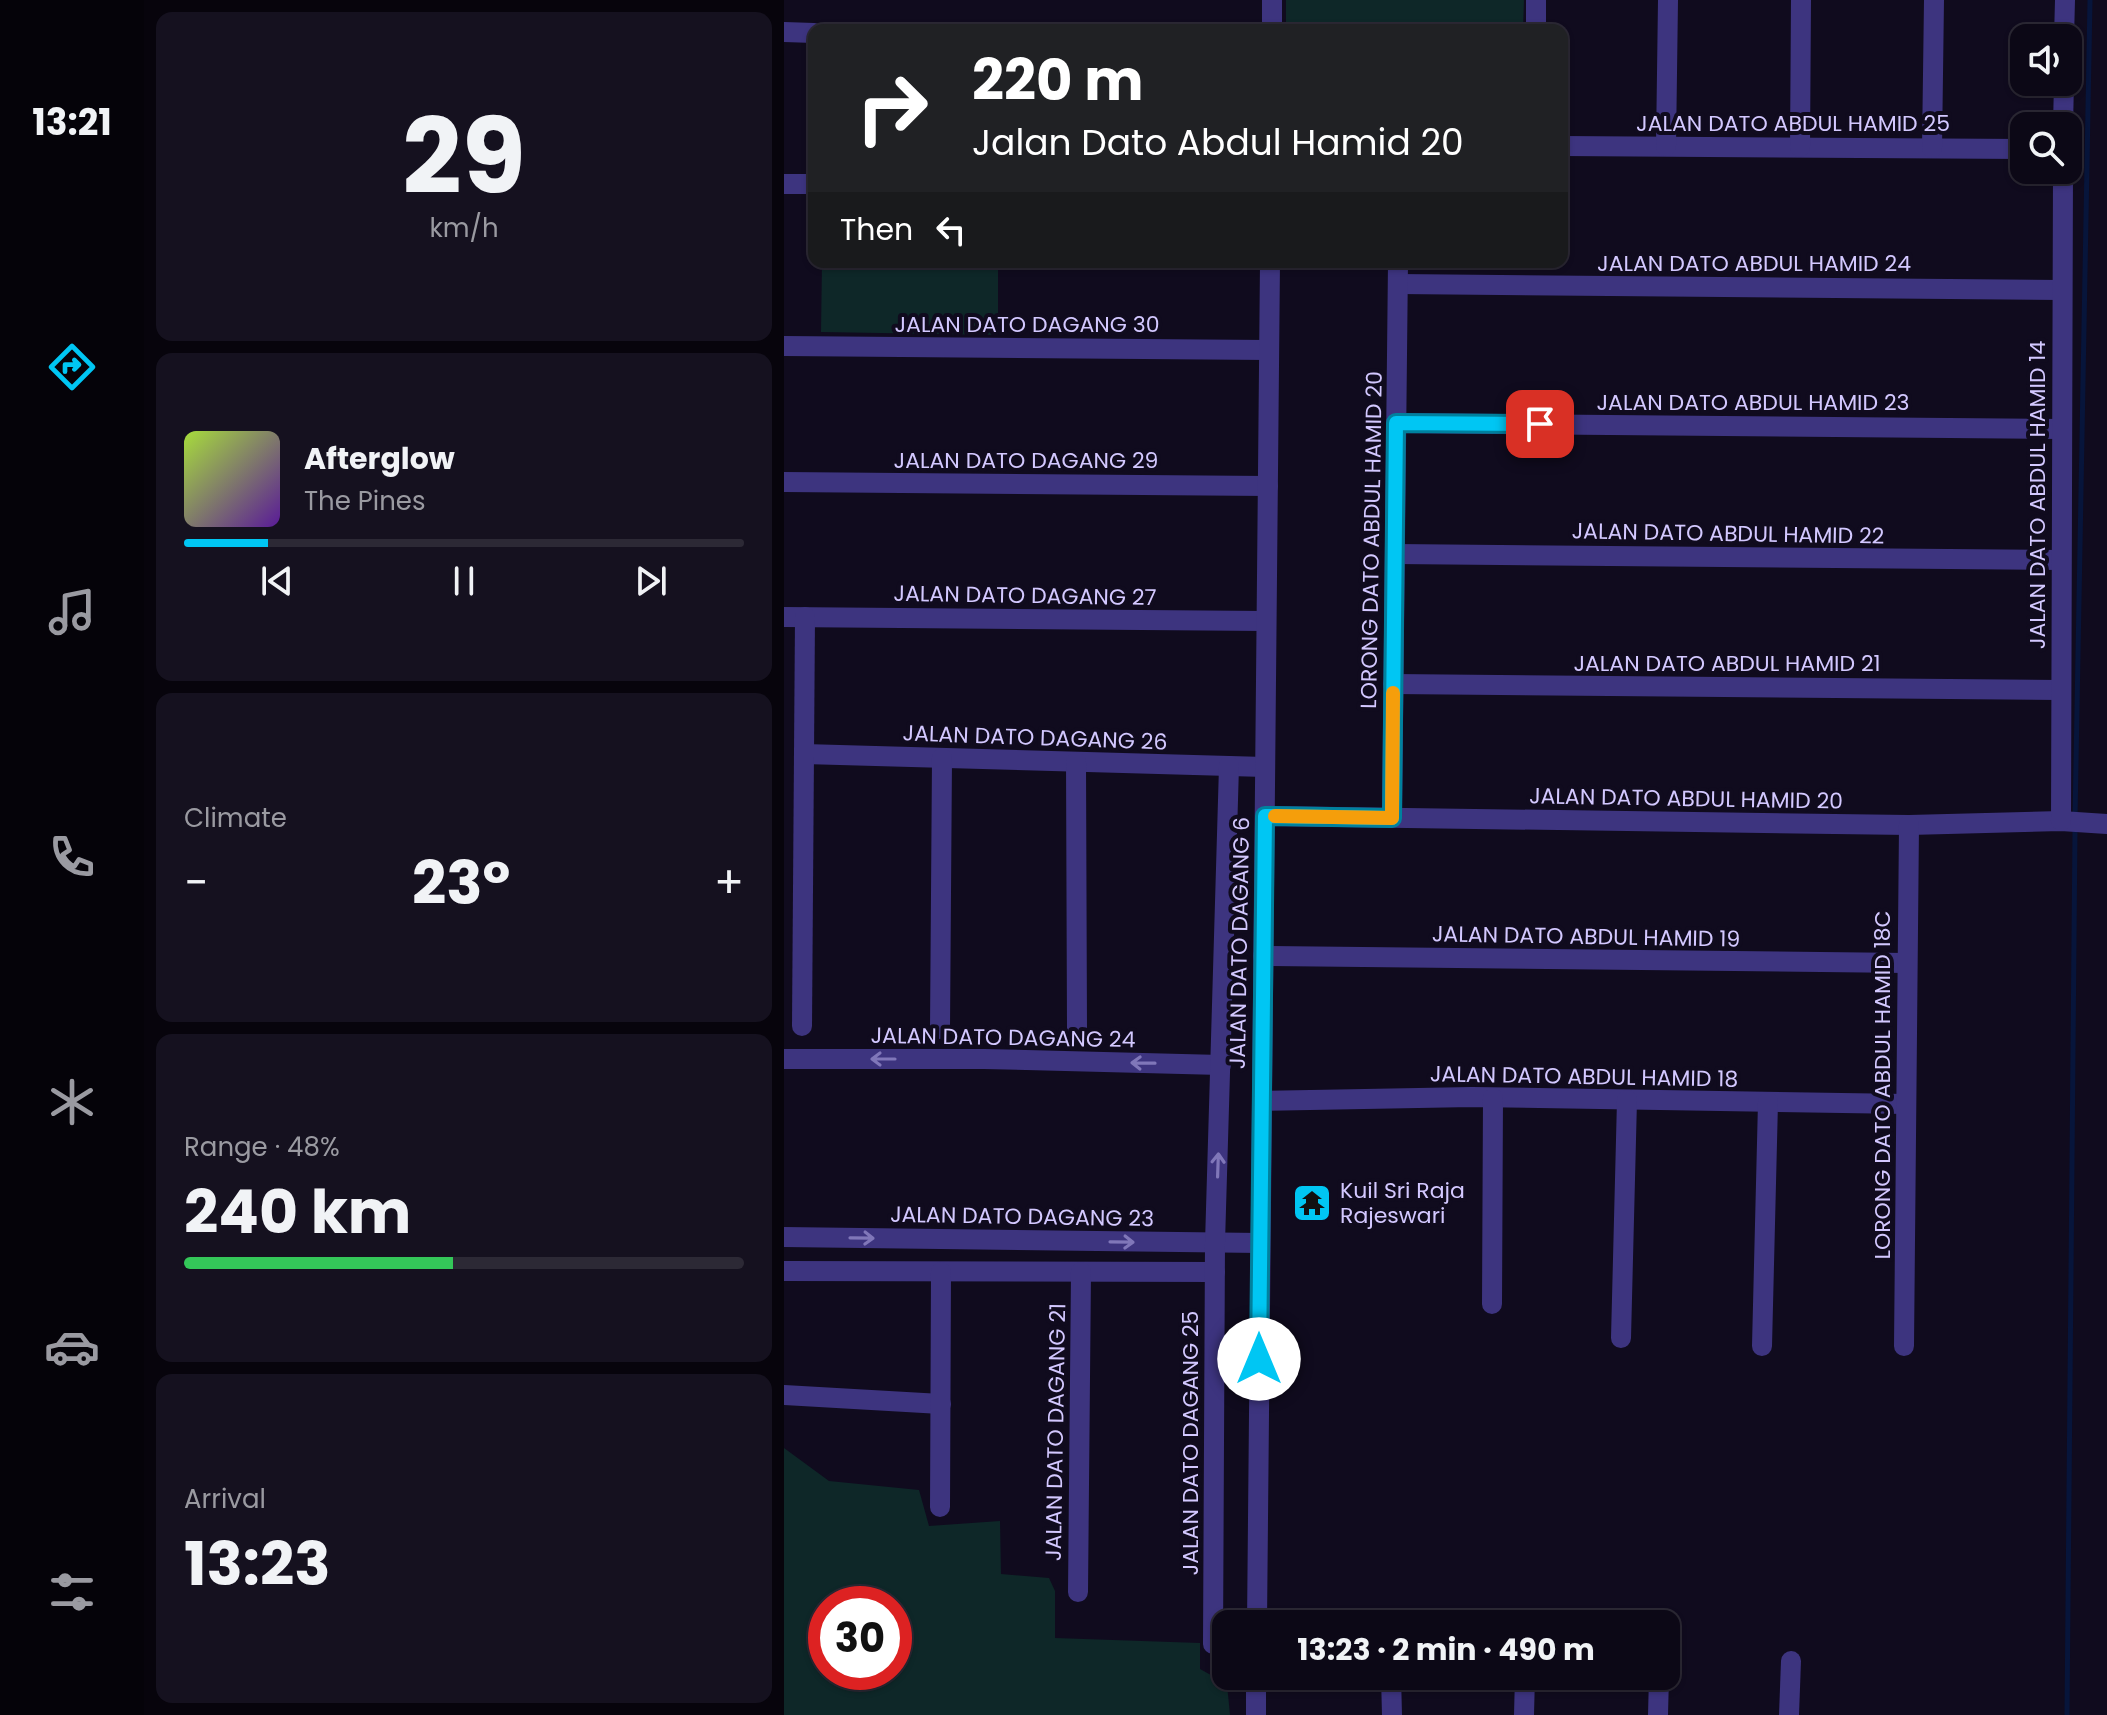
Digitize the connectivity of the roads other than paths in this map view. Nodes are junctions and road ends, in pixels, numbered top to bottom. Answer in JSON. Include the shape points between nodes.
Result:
{"nodes":[{"id":1,"x":1272,"y":0,"type":"edge"},
{"id":2,"x":1536,"y":0,"type":"edge"},
{"id":3,"x":1668,"y":0,"type":"edge"},
{"id":4,"x":1801,"y":0,"type":"edge"},
{"id":5,"x":1934,"y":0,"type":"edge"},
{"id":6,"x":2065,"y":0,"type":"edge"},
{"id":7,"x":1272,"y":24,"type":"edge"},
{"id":8,"x":1536,"y":24,"type":"edge"},
{"id":9,"x":2064,"y":24,"type":"edge"},
{"id":10,"x":784,"y":32,"type":"edge"},
{"id":11,"x":808,"y":33,"type":"edge"},
{"id":12,"x":1568,"y":146,"type":"edge"},
{"id":13,"x":1666,"y":146,"type":"junction"},
{"id":14,"x":1800,"y":147,"type":"junction"},
{"id":15,"x":1932,"y":148,"type":"junction"},
{"id":16,"x":2010,"y":149,"type":"edge"},
{"id":17,"x":784,"y":184,"type":"edge"},
{"id":18,"x":808,"y":184,"type":"edge"},
{"id":19,"x":2063,"y":184,"type":"edge"},
{"id":20,"x":1270,"y":268,"type":"edge"},
{"id":21,"x":1398,"y":268,"type":"edge"},
{"id":22,"x":1398,"y":284,"type":"junction"},
{"id":23,"x":2062,"y":290,"type":"junction"},
{"id":24,"x":784,"y":346,"type":"edge"},
{"id":25,"x":1269,"y":350,"type":"junction"},
{"id":26,"x":1396,"y":423,"type":"junction"},
{"id":27,"x":2062,"y":429,"type":"junction"},
{"id":28,"x":784,"y":482,"type":"edge"},
{"id":29,"x":1268,"y":486,"type":"junction"},
{"id":30,"x":1395,"y":554,"type":"junction"},
{"id":31,"x":2061,"y":560,"type":"junction"},
{"id":32,"x":784,"y":617,"type":"edge"},
{"id":33,"x":805,"y":617,"type":"junction"},
{"id":34,"x":1266,"y":621,"type":"junction"},
{"id":35,"x":1393,"y":684,"type":"junction"},
{"id":36,"x":2060,"y":690,"type":"junction"},
{"id":37,"x":804,"y":754,"type":"junction"},
{"id":38,"x":942,"y":758,"type":"junction"},
{"id":39,"x":1076,"y":762,"type":"junction"},
{"id":40,"x":1229,"y":766,"type":"junction"},
{"id":41,"x":1265,"y":767,"type":"junction"},
{"id":42,"x":1265,"y":816,"type":"junction"},
{"id":43,"x":1392,"y":818,"type":"junction"},
{"id":44,"x":2061,"y":821,"type":"junction"},
{"id":45,"x":2107,"y":824,"type":"edge"},
{"id":46,"x":1909,"y":825,"type":"junction"},
{"id":47,"x":1263,"y":956,"type":"junction"},
{"id":48,"x":1907,"y":963,"type":"junction"},
{"id":49,"x":802,"y":1026,"type":"dead end"},
{"id":50,"x":940,"y":1029,"type":"dead end"},
{"id":51,"x":1077,"y":1029,"type":"dead end"},
{"id":52,"x":784,"y":1059,"type":"edge"},
{"id":53,"x":1221,"y":1065,"type":"junction"},
{"id":54,"x":1493,"y":1098,"type":"junction"},
{"id":55,"x":1627,"y":1100,"type":"junction"},
{"id":56,"x":1262,"y":1101,"type":"junction"},
{"id":57,"x":1768,"y":1102,"type":"junction"},
{"id":58,"x":1906,"y":1104,"type":"junction"},
{"id":59,"x":784,"y":1237,"type":"edge"},
{"id":60,"x":1215,"y":1243,"type":"junction"},
{"id":61,"x":1260,"y":1243,"type":"junction"},
{"id":62,"x":784,"y":1271,"type":"edge"},
{"id":63,"x":941,"y":1272,"type":"junction"},
{"id":64,"x":1081,"y":1272,"type":"junction"},
{"id":65,"x":1215,"y":1272,"type":"junction"},
{"id":66,"x":1492,"y":1304,"type":"dead end"},
{"id":67,"x":1621,"y":1338,"type":"dead end"},
{"id":68,"x":1762,"y":1346,"type":"dead end"},
{"id":69,"x":1904,"y":1346,"type":"dead end"},
{"id":70,"x":784,"y":1395,"type":"edge"},
{"id":71,"x":941,"y":1404,"type":"junction"},
{"id":72,"x":940,"y":1507,"type":"dead end"},
{"id":73,"x":1078,"y":1592,"type":"dead end"},
{"id":74,"x":1213,"y":1610,"type":"edge"},
{"id":75,"x":1257,"y":1610,"type":"edge"},
{"id":76,"x":1791,"y":1661,"type":"dead end"},
{"id":77,"x":1256,"y":1690,"type":"edge"},
{"id":78,"x":1391,"y":1690,"type":"edge"},
{"id":79,"x":1525,"y":1690,"type":"edge"},
{"id":80,"x":1659,"y":1690,"type":"edge"},
{"id":81,"x":1256,"y":1715,"type":"edge"},
{"id":82,"x":1392,"y":1715,"type":"edge"},
{"id":83,"x":1524,"y":1715,"type":"edge"},
{"id":84,"x":1658,"y":1715,"type":"edge"},
{"id":85,"x":1789,"y":1715,"type":"edge"}],
"edges":[{"from":1,"to":7,"type":"street"},
{"from":2,"to":8,"type":"street"},
{"from":3,"to":13,"type":"street"},
{"from":4,"to":14,"type":"street"},
{"from":5,"to":15,"type":"street"},
{"from":6,"to":9,"type":"street"},
{"from":10,"to":11,"type":"street"},
{"from":12,"to":13,"type":"street","name":"JALAN DATO ABDUL HAMID 25"},
{"from":13,"to":14,"type":"street","name":"JALAN DATO ABDUL HAMID 25"},
{"from":14,"to":15,"type":"street","name":"JALAN DATO ABDUL HAMID 25"},
{"from":15,"to":16,"type":"street","name":"JALAN DATO ABDUL HAMID 25"},
{"from":17,"to":18,"type":"street"},
{"from":19,"to":23,"type":"street","name":"JALAN DATO ABDUL HAMID 14"},
{"from":20,"to":25,"type":"street","name":"JALAN DATO DAGANG 6"},
{"from":21,"to":22,"type":"street","name":"LORONG DATO ABDUL HAMID 20"},
{"from":22,"to":23,"type":"street","name":"JALAN DATO ABDUL HAMID 24"},
{"from":22,"to":26,"type":"street","name":"LORONG DATO ABDUL HAMID 20"},
{"from":23,"to":27,"type":"street","name":"JALAN DATO ABDUL HAMID 14"},
{"from":24,"to":25,"type":"street","name":"JALAN DATO DAGANG 30"},
{"from":25,"to":29,"type":"street","name":"JALAN DATO DAGANG 6"},
{"from":26,"to":27,"type":"street","name":"JALAN DATO ABDUL HAMID 23"},
{"from":26,"to":30,"type":"street","name":"LORONG DATO ABDUL HAMID 20"},
{"from":27,"to":31,"type":"street","name":"JALAN DATO ABDUL HAMID 14"},
{"from":28,"to":29,"type":"street","name":"JALAN DATO DAGANG 29"},
{"from":29,"to":34,"type":"street","name":"JALAN DATO DAGANG 6"},
{"from":30,"to":31,"type":"street","name":"JALAN DATO ABDUL HAMID 22"},
{"from":30,"to":35,"type":"street","name":"LORONG DATO ABDUL HAMID 20"},
{"from":31,"to":36,"type":"street","name":"JALAN DATO ABDUL HAMID 14"},
{"from":32,"to":33,"type":"street","name":"JALAN DATO DAGANG 27"},
{"from":33,"to":34,"type":"street","name":"JALAN DATO DAGANG 27"},
{"from":33,"to":37,"type":"street"},
{"from":34,"to":41,"type":"street","name":"JALAN DATO DAGANG 6"},
{"from":35,"to":36,"type":"street","name":"JALAN DATO ABDUL HAMID 21"},
{"from":35,"to":43,"type":"street","name":"LORONG DATO ABDUL HAMID 20"},
{"from":36,"to":44,"type":"street","name":"JALAN DATO ABDUL HAMID 14"},
{"from":37,"to":38,"type":"street","name":"JALAN DATO DAGANG 26"},
{"from":37,"to":49,"type":"street"},
{"from":38,"to":39,"type":"street","name":"JALAN DATO DAGANG 26"},
{"from":38,"to":50,"type":"street"},
{"from":39,"to":40,"type":"street","name":"JALAN DATO DAGANG 26"},
{"from":39,"to":51,"type":"street"},
{"from":40,"to":41,"type":"street","name":"JALAN DATO DAGANG 26"},
{"from":40,"to":53,"type":"street"},
{"from":41,"to":42,"type":"street","name":"JALAN DATO DAGANG 6"},
{"from":42,"to":43,"type":"street","name":"JALAN DATO ABDUL HAMID 20"},
{"from":42,"to":47,"type":"street","name":"JALAN DATO DAGANG 6"},
{"from":43,"to":46,"type":"street","name":"JALAN DATO ABDUL HAMID 20"},
{"from":44,"to":45,"type":"street","name":"JALAN DATO ABDUL HAMID 20"},
{"from":44,"to":46,"type":"street","name":"JALAN DATO ABDUL HAMID 20"},
{"from":46,"to":48,"type":"street","name":"LORONG DATO ABDUL HAMID 18C"},
{"from":47,"to":48,"type":"street","name":"JALAN DATO ABDUL HAMID 19"},
{"from":47,"to":56,"type":"street","name":"JALAN DATO DAGANG 6"},
{"from":48,"to":58,"type":"street","name":"LORONG DATO ABDUL HAMID 18C"},
{"from":53,"to":52,"type":"street","name":"JALAN DATO DAGANG 24","one_way":true},
{"from":60,"to":53,"type":"street","name":"JALAN DATO DAGANG 25","one_way":true},
{"from":54,"to":55,"type":"street","name":"JALAN DATO ABDUL HAMID 18"},
{"from":54,"to":56,"type":"street","name":"JALAN DATO ABDUL HAMID 18"},
{"from":54,"to":66,"type":"street"},
{"from":55,"to":57,"type":"street","name":"JALAN DATO ABDUL HAMID 18"},
{"from":55,"to":67,"type":"street"},
{"from":56,"to":61,"type":"street","name":"JALAN DATO DAGANG 6"},
{"from":57,"to":58,"type":"street","name":"JALAN DATO ABDUL HAMID 18"},
{"from":57,"to":68,"type":"street"},
{"from":58,"to":69,"type":"street","name":"LORONG DATO ABDUL HAMID 18C"},
{"from":59,"to":60,"type":"street","name":"JALAN DATO DAGANG 23","one_way":true},
{"from":60,"to":61,"type":"street","name":"JALAN DATO DAGANG 23"},
{"from":60,"to":65,"type":"street","name":"JALAN DATO DAGANG 25"},
{"from":61,"to":75,"type":"street","name":"JALAN DATO DAGANG 6"},
{"from":62,"to":63,"type":"street"},
{"from":63,"to":64,"type":"street"},
{"from":63,"to":71,"type":"street"},
{"from":64,"to":65,"type":"street"},
{"from":64,"to":73,"type":"street","name":"JALAN DATO DAGANG 21"},
{"from":65,"to":74,"type":"street","name":"JALAN DATO DAGANG 25"},
{"from":70,"to":71,"type":"street"},
{"from":71,"to":72,"type":"street"},
{"from":76,"to":85,"type":"street"},
{"from":77,"to":81,"type":"street"},
{"from":78,"to":82,"type":"street"},
{"from":79,"to":83,"type":"street"},
{"from":80,"to":84,"type":"street"}]}
